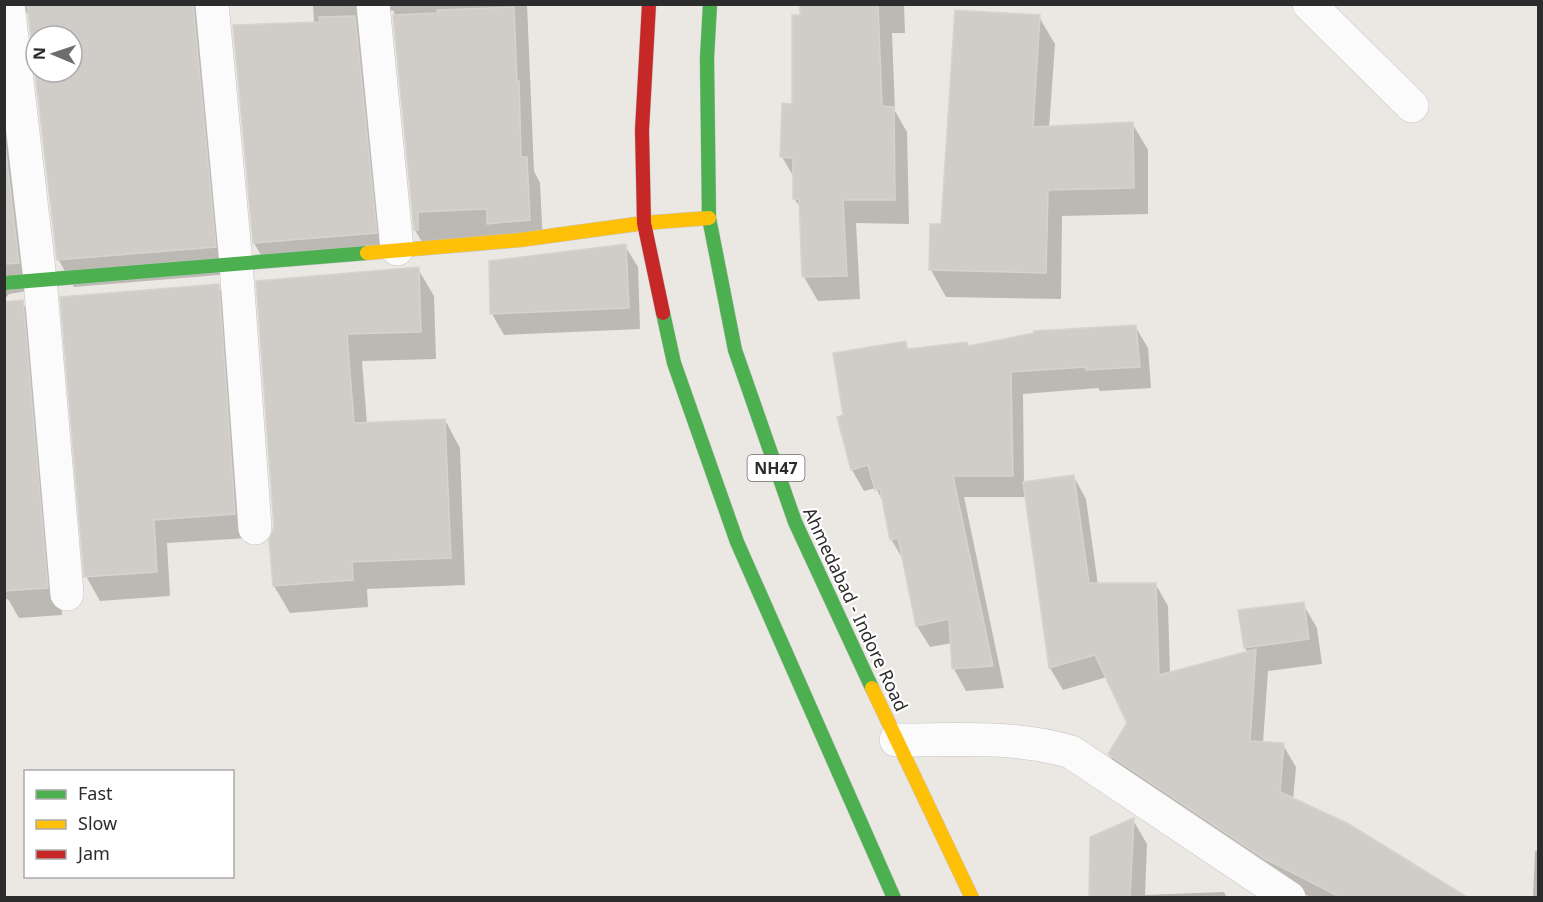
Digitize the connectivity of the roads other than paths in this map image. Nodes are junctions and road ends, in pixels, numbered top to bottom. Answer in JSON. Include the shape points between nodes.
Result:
{"nodes":[{"id":1,"x":8,"y":4,"type":"edge"},
{"id":2,"x":212,"y":4,"type":"edge"},
{"id":3,"x":373,"y":4,"type":"edge"},
{"id":4,"x":649,"y":4,"type":"edge"},
{"id":5,"x":710,"y":4,"type":"edge"},
{"id":6,"x":1309,"y":4,"type":"edge"},
{"id":7,"x":9,"y":65,"type":"edge"},
{"id":8,"x":1412,"y":106,"type":"dead end"},
{"id":9,"x":709,"y":218,"type":"junction"},
{"id":10,"x":644,"y":223,"type":"junction"},
{"id":11,"x":397,"y":249,"type":"junction"},
{"id":12,"x":236,"y":263,"type":"junction"},
{"id":13,"x":40,"y":279,"type":"junction"},
{"id":14,"x":4,"y":283,"type":"edge"},
{"id":15,"x":255,"y":528,"type":"dead end"},
{"id":16,"x":66,"y":594,"type":"dead end"},
{"id":17,"x":896,"y":740,"type":"junction"},
{"id":18,"x":894,"y":897,"type":"edge"},
{"id":19,"x":972,"y":897,"type":"edge"},
{"id":20,"x":1288,"y":897,"type":"edge"}],
"edges":[{"from":1,"to":7,"type":"street"},
{"from":2,"to":12,"type":"street"},
{"from":3,"to":11,"type":"street"},
{"from":4,"to":10,"type":"main road","via":[[642,130]]},
{"from":5,"to":9,"type":"main road","name":"Ahmedabad - Indore Road","number":"NH47"},
{"from":6,"to":8,"type":"street"},
{"from":7,"to":13,"type":"street"},
{"from":9,"to":10,"type":"main road"},
{"from":9,"to":17,"type":"main road","name":"Ahmedabad - Indore Road","number":"NH47","via":[[735,350],[795,522]]},
{"from":10,"to":11,"type":"main road","via":[[520,240]]},
{"from":10,"to":18,"type":"main road","via":[[674,363],[737,542]]},
{"from":11,"to":12,"type":"main road"},
{"from":12,"to":13,"type":"main road"},
{"from":12,"to":15,"type":"street"},
{"from":13,"to":14,"type":"main road"},
{"from":13,"to":16,"type":"street"},
{"from":17,"to":19,"type":"main road","name":"Ahmedabad - Indore Road","number":"NH47"},
{"from":17,"to":20,"type":"street","via":[[992,740],[1071,752]]}]}
